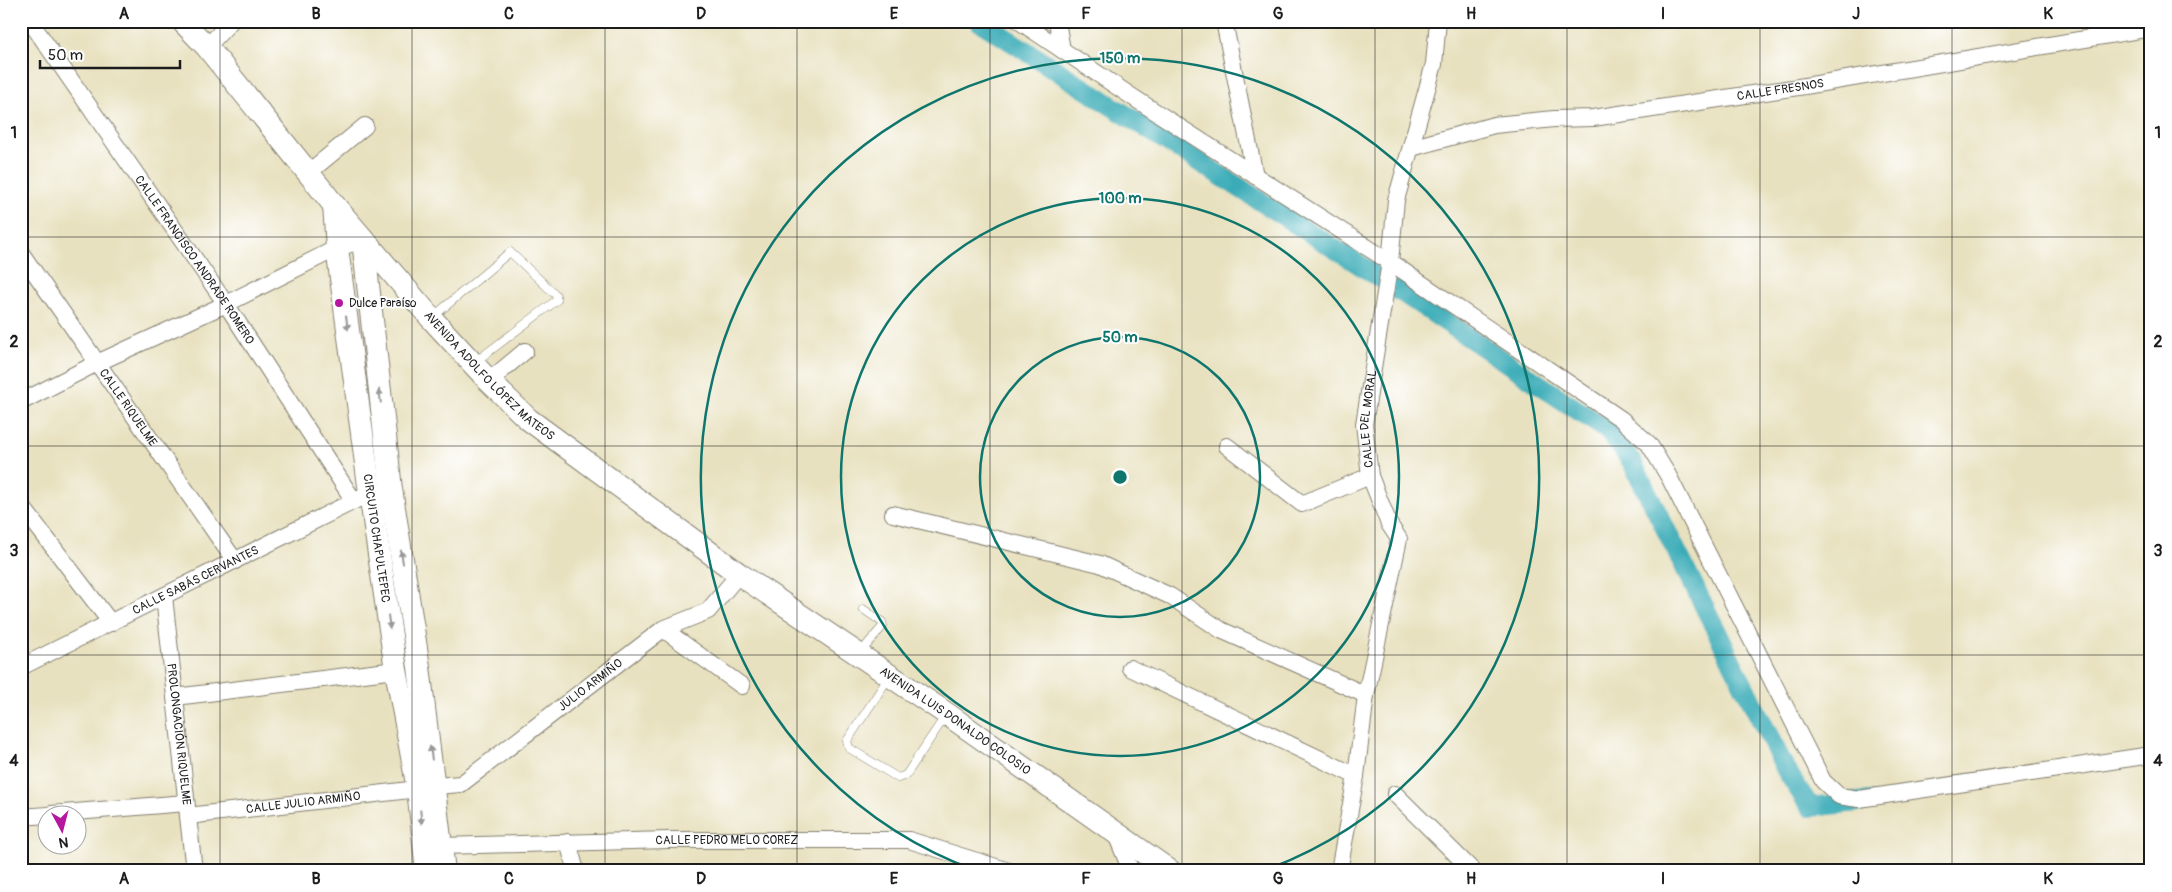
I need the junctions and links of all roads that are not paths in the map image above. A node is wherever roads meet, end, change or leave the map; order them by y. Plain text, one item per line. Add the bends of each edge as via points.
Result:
1 (30, 21) edge
2 (182, 21) edge
3 (232, 21) edge
4 (1019, 21) edge
5 (1057, 21) edge
6 (1224, 21) edge
7 (1438, 21) edge
8 (2151, 28) edge
9 (207, 47) junction
10 (1062, 50) junction
11 (364, 126) dead end
12 (1411, 148) junction
13 (308, 173) junction
14 (1255, 176) junction
15 (334, 205) junction
16 (363, 240) junction
17 (337, 248) junction
18 (21, 253) edge
19 (1389, 266) junction
20 (226, 304) junction
21 (431, 318) junction
22 (525, 351) dead end
23 (97, 363) junction
24 (473, 363) junction
25 (489, 381) junction
26 (21, 402) edge
27 (1227, 446) dead end
28 (1370, 476) junction
29 (362, 497) junction
30 (21, 505) edge
31 (893, 514) dead end
32 (235, 561) junction
33 (740, 574) junction
34 (164, 596) junction
35 (863, 609) dead end
36 (111, 623) junction
37 (663, 629) junction
38 (858, 655) junction
39 (21, 667) edge
40 (1130, 668) dead end
41 (396, 670) junction
42 (889, 677) junction
43 (742, 686) dead end
44 (175, 698) junction
45 (1366, 702) junction
46 (947, 714) junction
47 (2151, 755) edge
48 (1357, 769) junction
49 (427, 788) junction
50 (1395, 794) dead end
51 (187, 809) junction
52 (88, 813) edge
53 (38, 816) edge
54 (21, 817) edge
55 (1115, 832) junction
56 (568, 842) junction
57 (441, 846) junction
58 (1472, 870) edge
59 (194, 871) edge
60 (427, 871) edge
61 (444, 871) edge
62 (576, 871) edge
63 (1010, 871) edge
64 (1131, 871) edge
65 (1170, 871) edge
66 (1339, 871) edge

1 - 20 street, CALLE FRANCISCO ANDRADE ROMERO
2 - 9 main road, AVENIDA ADOLFO LÓPEZ MATEOS
3 - 9 street
4 - 10 street
5 - 10 street
6 - 14 street
7 - 12 street, CALLE DEL MORAL via 1434,64
8 - 12 street, CALLE FRESNOS via 1603,116 1494,125
9 - 13 main road, AVENIDA ADOLFO LÓPEZ MATEOS
10 - 14 street
11 - 13 street
12 - 19 street, CALLE DEL MORAL via 1396,200
13 - 15 main road, AVENIDA ADOLFO LÓPEZ MATEOS
14 - 19 street
15 - 16 main road, AVENIDA ADOLFO LÓPEZ MATEOS
15 - 17 main road, CIRCUITO CHAPULTEPEC
16 - 17 street
16 - 21 main road, AVENIDA ADOLFO LÓPEZ MATEOS
49 -> 16 main road, CIRCUITO CHAPULTEPEC via 420,668 391,489
17 - 20 street
17 -> 29 main road, CIRCUITO CHAPULTEPEC
18 - 23 street, CALLE RIQUELME
19 - 28 street, CALLE DEL MORAL via 1364,424
19 - 47 street via 1620,419 1649,444 1669,477 1823,781 1839,796 1859,799
20 - 23 street
20 - 29 street, CALLE FRANCISCO ANDRADE ROMERO
21 - 24 main road, AVENIDA ADOLFO LÓPEZ MATEOS
21 - 24 lane via 510,252 556,295 557,300
22 - 25 street
23 - 26 street
23 - 32 street, CALLE RIQUELME
24 - 25 main road, AVENIDA ADOLFO LÓPEZ MATEOS
25 - 33 main road, AVENIDA ADOLFO LÓPEZ MATEOS via 528,419
27 - 28 street via 1302,504
28 - 45 street, CALLE DEL MORAL via 1389,524 1399,539
29 - 32 street, CALLE SABÁS CERVANTES
29 -> 41 main road, CIRCUITO CHAPULTEPEC
30 - 36 street
31 - 45 street via 1100,564 1170,596 1221,630
32 - 34 street, CALLE SABÁS CERVANTES
33 - 37 street, JULIO ARMIÑO via 708,611
33 - 38 main road, AVENIDA LUIS DONALDO COLOSIO
34 - 36 street, CALLE SABÁS CERVANTES
34 - 44 street, PROLONGACIÓN RIQUELME
35 - 38 lane via 883,626
36 - 39 street, CALLE SABÁS CERVANTES
37 - 43 street
37 - 49 street, JULIO ARMIÑO via 461,784
38 - 42 main road, AVENIDA LUIS DONALDO COLOSIO
40 - 48 street
41 - 44 street
41 - 49 main road, CIRCUITO CHAPULTEPEC
42 - 46 main road, AVENIDA LUIS DONALDO COLOSIO
42 - 46 lane via 847,741 849,748 898,778 902,777
44 - 51 street, PROLONGACIÓN RIQUELME
45 - 48 street, CALLE DEL MORAL
46 - 55 main road, AVENIDA LUIS DONALDO COLOSIO
48 - 66 street, CALLE DEL MORAL
49 - 51 street, CALLE JULIO ARMIÑO
49 - 57 main road, CIRCUITO CHAPULTEPEC
49 -> 60 main road, CIRCUITO CHAPULTEPEC
50 - 58 street
51 - 52 street, CALLE JULIO ARMIÑO
51 - 59 street, PROLONGACIÓN RIQUELME
53 - 54 street, CALLE JULIO ARMIÑO
55 - 64 street
55 - 65 main road, AVENIDA LUIS DONALDO COLOSIO
56 - 57 street, CALLE PEDRO MELO COREZ
56 - 62 street
56 - 63 street, CALLE PEDRO MELO COREZ via 909,840
57 - 61 main road, CIRCUITO CHAPULTEPEC

